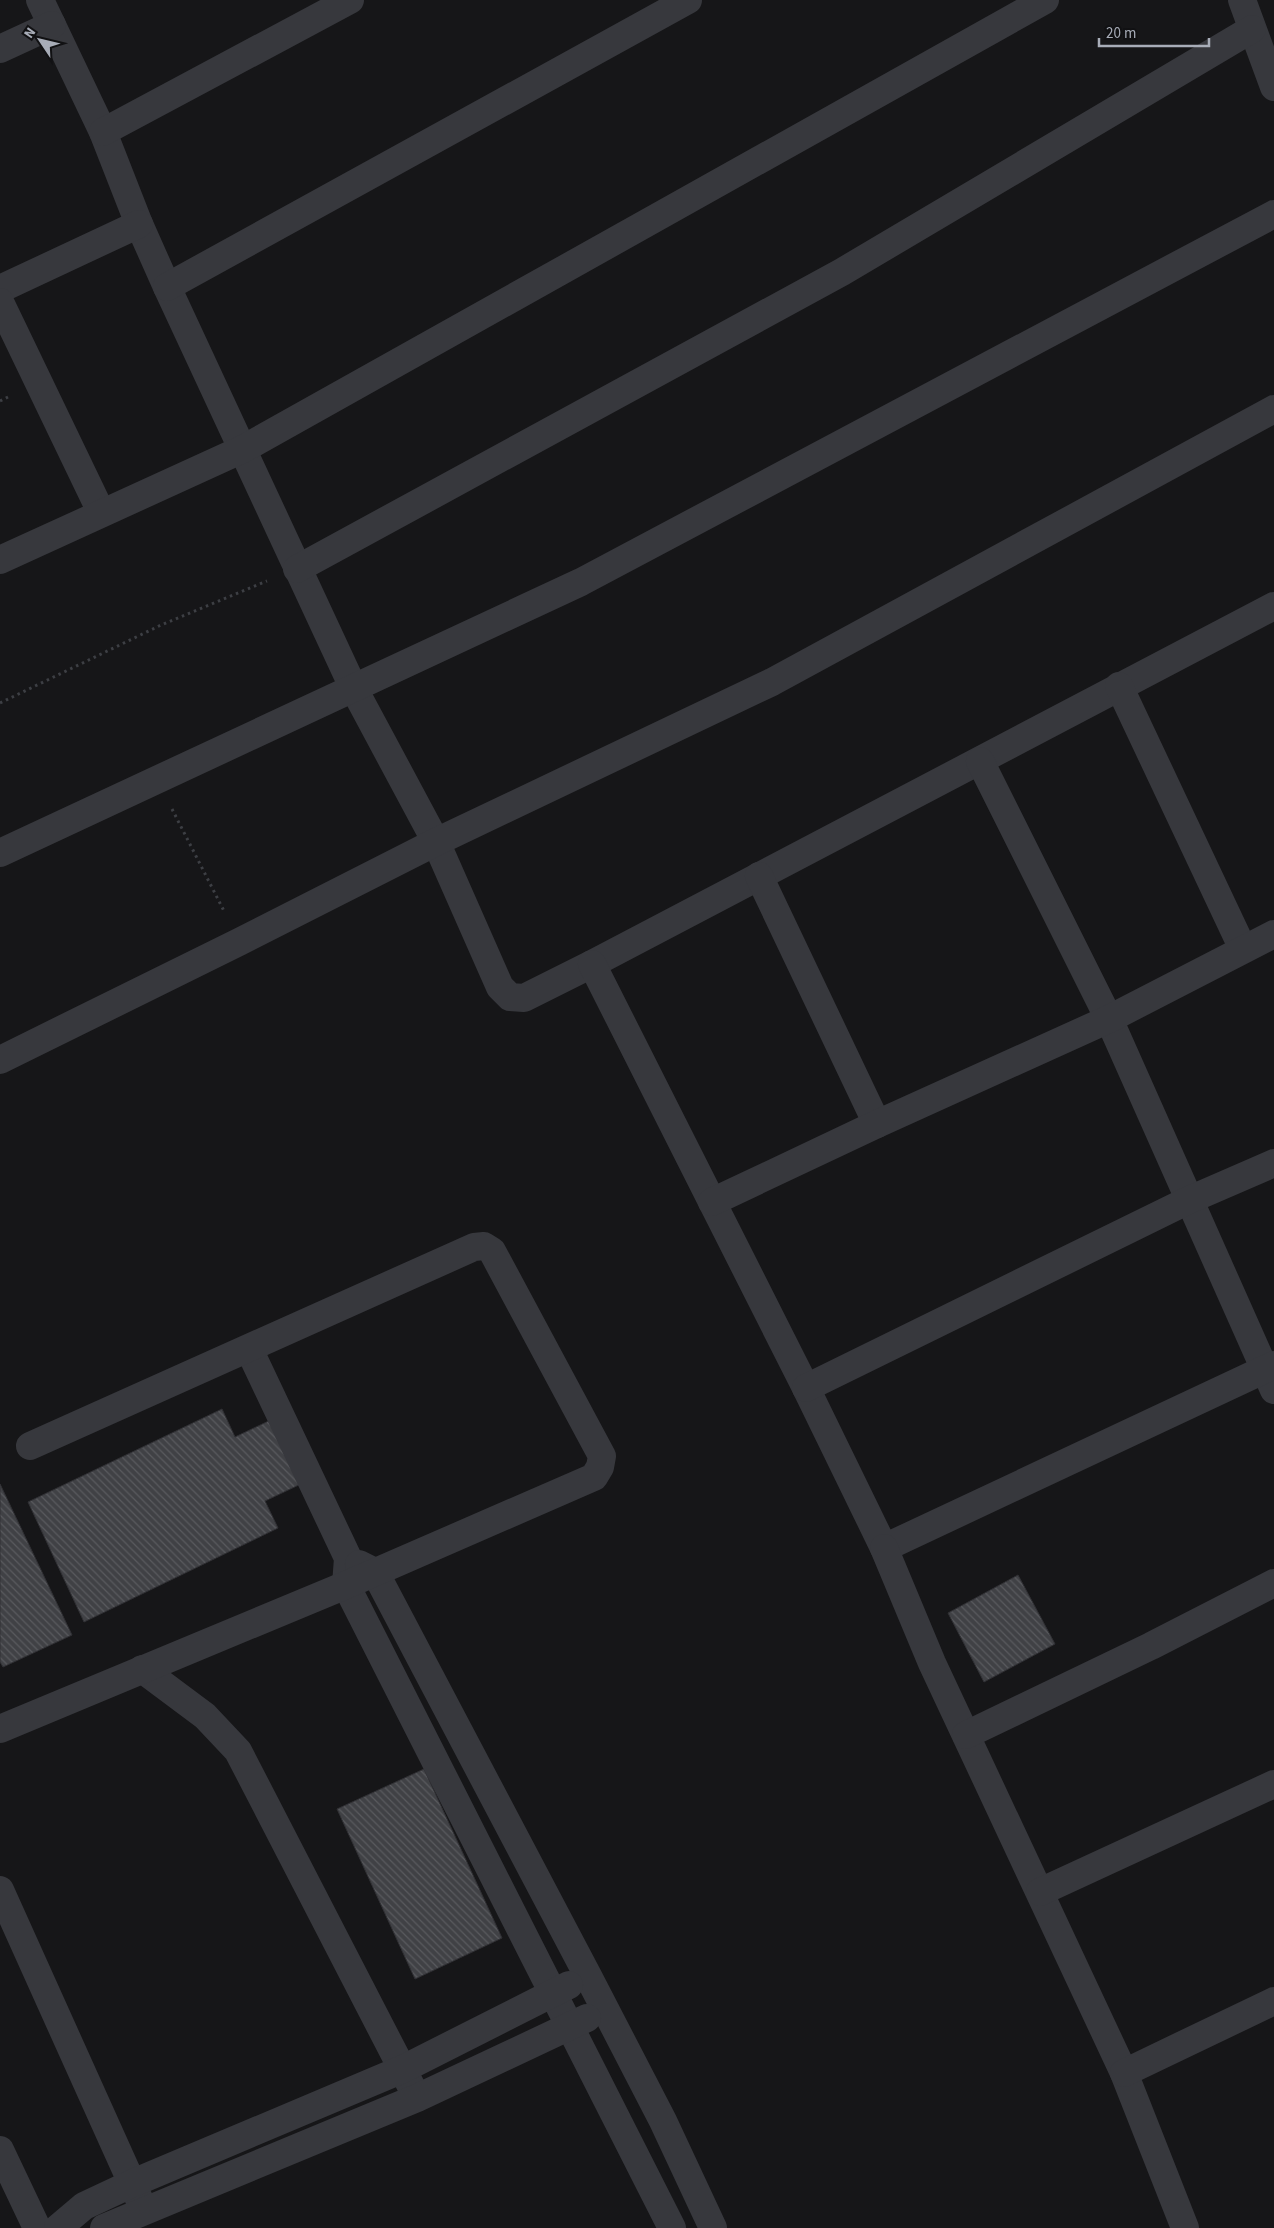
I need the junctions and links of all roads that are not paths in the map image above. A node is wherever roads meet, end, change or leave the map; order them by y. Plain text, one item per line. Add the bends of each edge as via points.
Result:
1 (40, 0) edge
2 (350, 0) edge
3 (688, 0) edge
4 (1045, 0) edge
5 (1242, 0) edge
6 (52, 25) junction
7 (1252, 29) junction
8 (0, 49) edge
9 (1274, 87) edge
10 (103, 132) junction
11 (1274, 214) edge
12 (139, 224) junction
13 (168, 287) junction
14 (0, 289) edge
15 (0, 302) edge
16 (1274, 409) edge
17 (244, 449) junction
18 (102, 512) junction
19 (0, 560) edge
20 (298, 569) junction
21 (1274, 606) edge
22 (1119, 686) junction
23 (353, 687) junction
24 (980, 761) junction
25 (436, 842) junction
26 (0, 853) edge
27 (759, 876) junction
28 (1274, 934) edge
29 (1243, 949) junction
30 (592, 964) junction
31 (1109, 1018) junction
32 (0, 1060) edge
33 (877, 1124) junction
34 (1274, 1163) edge
35 (1189, 1200) junction
36 (712, 1202) junction
37 (249, 1349) junction
38 (1271, 1375) edge
39 (806, 1388) junction
40 (30, 1446) dead end
41 (884, 1548) junction
42 (348, 1558) junction
43 (375, 1572) junction
44 (1274, 1583) edge
45 (346, 1585) junction
46 (142, 1669) junction
47 (0, 1729) edge
48 (966, 1735) junction
49 (1274, 1784) edge
50 (0, 1890) edge
51 (1040, 1892) junction
52 (588, 1976) junction
53 (554, 1992) junction
54 (1274, 2001) edge
55 (605, 2011) junction
56 (570, 2026) junction
57 (403, 2069) junction
58 (1124, 2073) junction
59 (417, 2098) junction
60 (0, 2150) edge
61 (133, 2183) junction
62 (145, 2212) junction
63 (37, 2228) edge
64 (58, 2228) edge
65 (104, 2228) edge
66 (672, 2228) edge
67 (713, 2228) edge
68 (1185, 2228) edge

1 - 6 street
2 - 10 street
3 - 13 street
4 - 17 street
5 - 7 street
6 - 8 street
6 - 10 street
7 - 9 street
7 - 20 street via 842,272
10 - 12 street
11 - 23 street via 581,582
12 - 13 street
12 - 14 street
13 - 17 street
15 - 18 street
16 - 25 street via 772,682
17 - 18 street
17 - 20 street
18 - 19 street
20 - 23 street
21 - 22 street
22 - 24 street
22 - 29 street
23 - 25 street
23 - 26 street
24 - 27 street
24 - 31 street
25 - 30 street via 500,987 510,997 524,998
25 - 32 street
27 - 30 street
27 - 33 street
28 - 29 street
29 - 31 street
30 - 36 street
31 - 33 street
31 - 35 street
33 - 36 street
34 - 35 street
35 - 38 street
35 - 39 street
36 - 39 street
37 - 40 street
37 - 42 street
37 - 43 street via 474,1247 484,1246 492,1251 602,1456 600,1467 594,1478
38 - 41 street
39 - 41 street
41 - 48 street
42 - 43 street
42 - 45 street
43 - 45 street
43 - 52 street
44 - 48 street
45 - 46 street
45 - 53 street
46 - 47 street
46 - 57 street via 205,1716 238,1752
48 - 51 street
49 - 51 street
50 - 61 street
51 - 58 street
52 - 53 street
52 - 55 street
53 - 56 street
53 - 57 street
54 - 58 street
55 - 56 street
55 - 67 street
56 - 59 street
56 - 66 street
57 - 59 street
57 - 61 street
58 - 68 street
59 - 62 street
60 - 63 street
61 - 62 street
61 - 64 street via 84,2206
62 - 65 street

